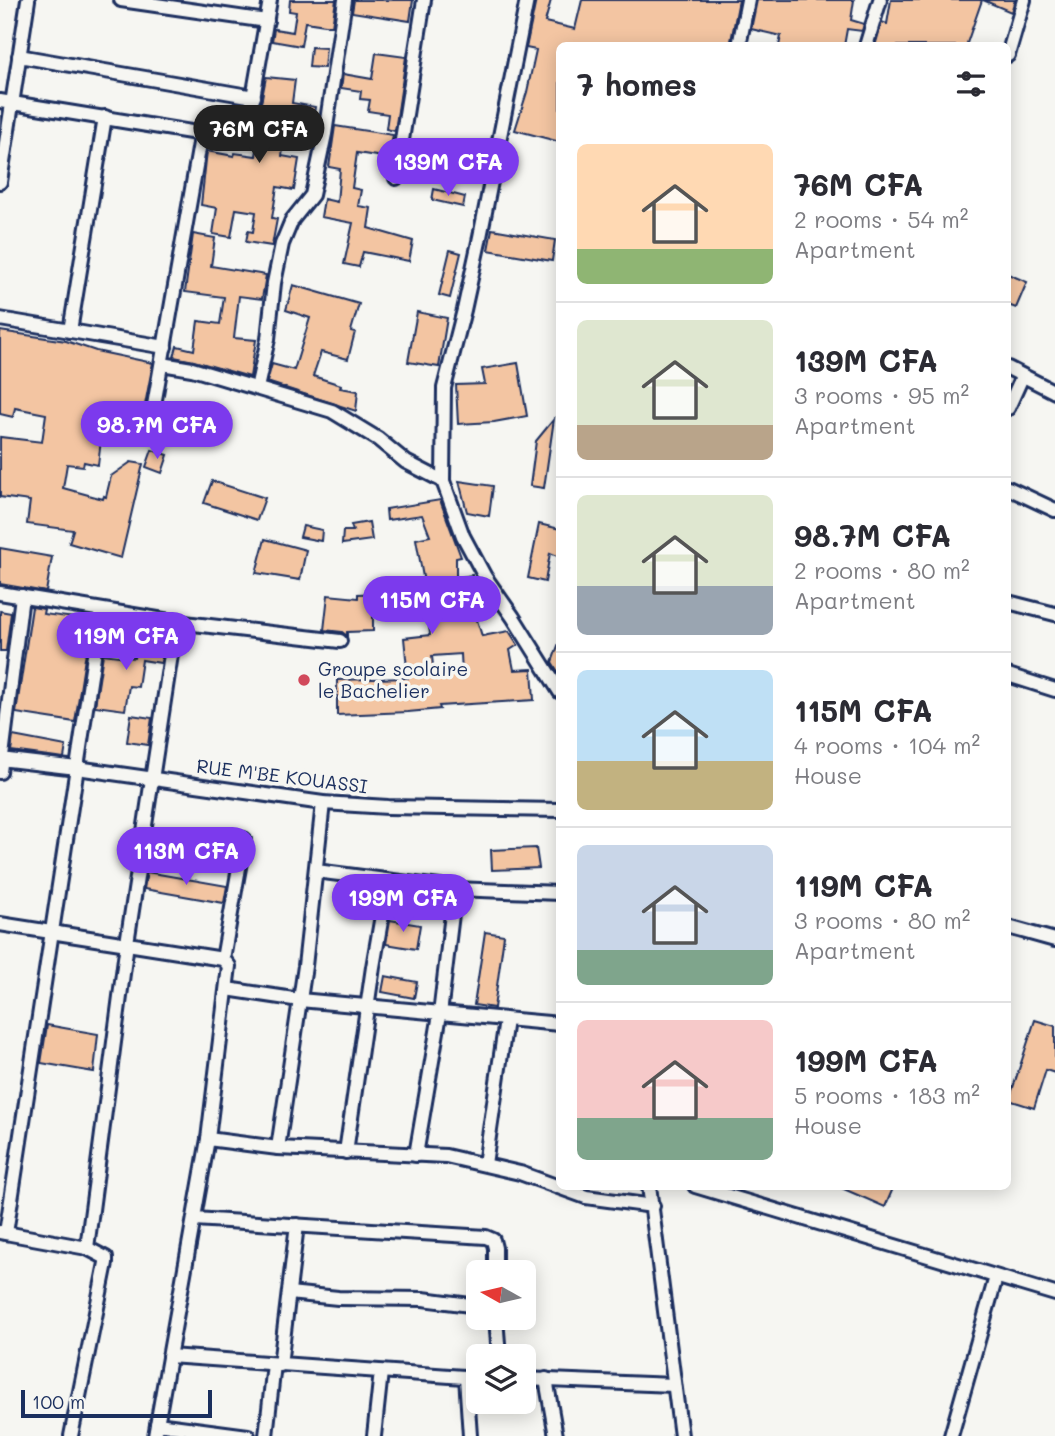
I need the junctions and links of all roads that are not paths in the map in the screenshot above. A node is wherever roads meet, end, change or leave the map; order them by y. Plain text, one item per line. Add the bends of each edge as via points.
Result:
1 (28, 0) edge
2 (121, 0) edge
3 (270, 0) edge
4 (345, 0) edge
5 (424, 0) edge
6 (527, 0) edge
7 (748, 0) edge
8 (880, 0) edge
9 (1024, 0) edge
10 (267, 21) junction
11 (740, 42) edge
12 (867, 42) edge
13 (1011, 45) edge
14 (19, 56) junction
15 (254, 97) junction
16 (6, 102) edge
17 (105, 117) junction
18 (202, 132) junction
19 (396, 178) dead end
20 (0, 182) edge
21 (0, 319) edge
22 (70, 331) junction
23 (165, 347) junction
24 (162, 363) junction
25 (1011, 370) edge
26 (1022, 377) junction
27 (257, 388) junction
28 (1055, 393) edge
29 (1011, 401) edge
30 (150, 428) dead end
31 (443, 481) junction
32 (1011, 489) edge
33 (1055, 510) edge
34 (0, 593) edge
35 (22, 596) junction
36 (1011, 603) edge
37 (101, 610) junction
38 (1055, 614) edge
39 (176, 622) junction
40 (340, 641) dead end
41 (1011, 675) edge
42 (556, 686) edge
43 (1055, 690) edge
44 (1, 763) edge
45 (77, 768) junction
46 (153, 779) junction
47 (323, 803) junction
48 (556, 810) edge
49 (244, 839) dead end
50 (316, 870) junction
51 (388, 881) junction
52 (455, 889) junction
53 (556, 893) edge
54 (0, 924) edge
55 (1011, 928) edge
56 (52, 932) junction
57 (1055, 940) edge
58 (127, 943) junction
59 (223, 959) junction
60 (227, 989) junction
61 (300, 1000) junction
62 (367, 1007) junction
63 (440, 1014) junction
64 (506, 1020) junction
65 (556, 1024) edge
66 (208, 1139) junction
67 (278, 1148) junction
68 (346, 1152) junction
69 (416, 1155) junction
70 (485, 1164) junction
71 (556, 1186) edge
72 (567, 1190) edge
73 (650, 1190) edge
74 (708, 1190) edge
75 (653, 1206) junction
76 (194, 1219) junction
77 (297, 1225) junction
78 (3, 1233) edge
79 (86, 1248) junction
80 (495, 1260) edge
81 (996, 1277) junction
82 (289, 1293) junction
83 (1055, 1294) edge
84 (466, 1304) edge
85 (169, 1356) junction
86 (277, 1364) junction
87 (381, 1372) junction
88 (466, 1377) edge
89 (536, 1379) edge
90 (546, 1379) junction
91 (674, 1385) junction
92 (471, 1414) edge
93 (156, 1430) edge
94 (71, 1436) edge
95 (248, 1436) edge
96 (266, 1436) edge
97 (374, 1436) edge
98 (470, 1436) edge
99 (556, 1436) edge
100 (681, 1436) edge
101 (951, 1436) edge

1 - 14 street
2 - 10 street
3 - 10 street
4 - 27 street via 312,195 292,220 282,244
5 - 19 street
6 - 31 street via 480,237 444,388
7 - 11 street
8 - 12 street
9 - 13 street
10 - 15 street
14 - 15 street
14 - 16 street
15 - 18 street via 246,138
16 - 17 street
16 - 20 street
17 - 18 street
17 - 22 street
18 - 23 street
21 - 22 street
22 - 23 street
23 - 24 street
24 - 27 street
24 - 30 street
25 - 26 street
26 - 28 street
26 - 29 street
27 - 31 street via 332,411
31 - 42 street via 463,536 485,577
32 - 33 street
34 - 35 street
35 - 37 street
35 - 44 street
36 - 38 street
37 - 39 street
37 - 45 street
39 - 40 street
39 - 46 street
41 - 43 street
44 - 45 street, RUE M'BE KOUASSI
45 - 46 street, RUE M'BE KOUASSI
45 - 56 street
46 - 47 street, RUE M'BE KOUASSI
46 - 58 street
47 - 48 street, RUE M'BE KOUASSI
47 - 50 street
49 - 59 street
50 - 51 street
50 - 61 street
51 - 52 street
51 - 62 street
52 - 53 street
52 - 63 street
54 - 56 street
55 - 57 street
56 - 58 street
56 - 78 street
58 - 59 street
58 - 79 street
59 - 60 street via 229,966
60 - 61 street
60 - 66 street
61 - 62 street
61 - 67 street
62 - 63 street
62 - 68 street
63 - 64 street
63 - 69 street
64 - 65 street
64 - 70 street
66 - 67 street
66 - 76 street
67 - 68 street
68 - 69 street
69 - 70 street
70 - 71 street
72 - 75 street
73 - 75 street
74 - 81 street
75 - 91 street
76 - 77 street
76 - 85 street
77 - 80 street via 486,1237 493,1240
77 - 82 street
78 - 79 street
79 - 94 street via 101,1254 106,1263
81 - 83 street
81 - 101 street
82 - 84 street
82 - 86 street
85 - 86 street
85 - 93 street
86 - 87 street
86 - 96 street
87 - 88 street
87 - 97 street
89 - 90 street
90 - 91 street
90 - 99 street
91 - 100 street
92 - 98 street
93 - 95 street

